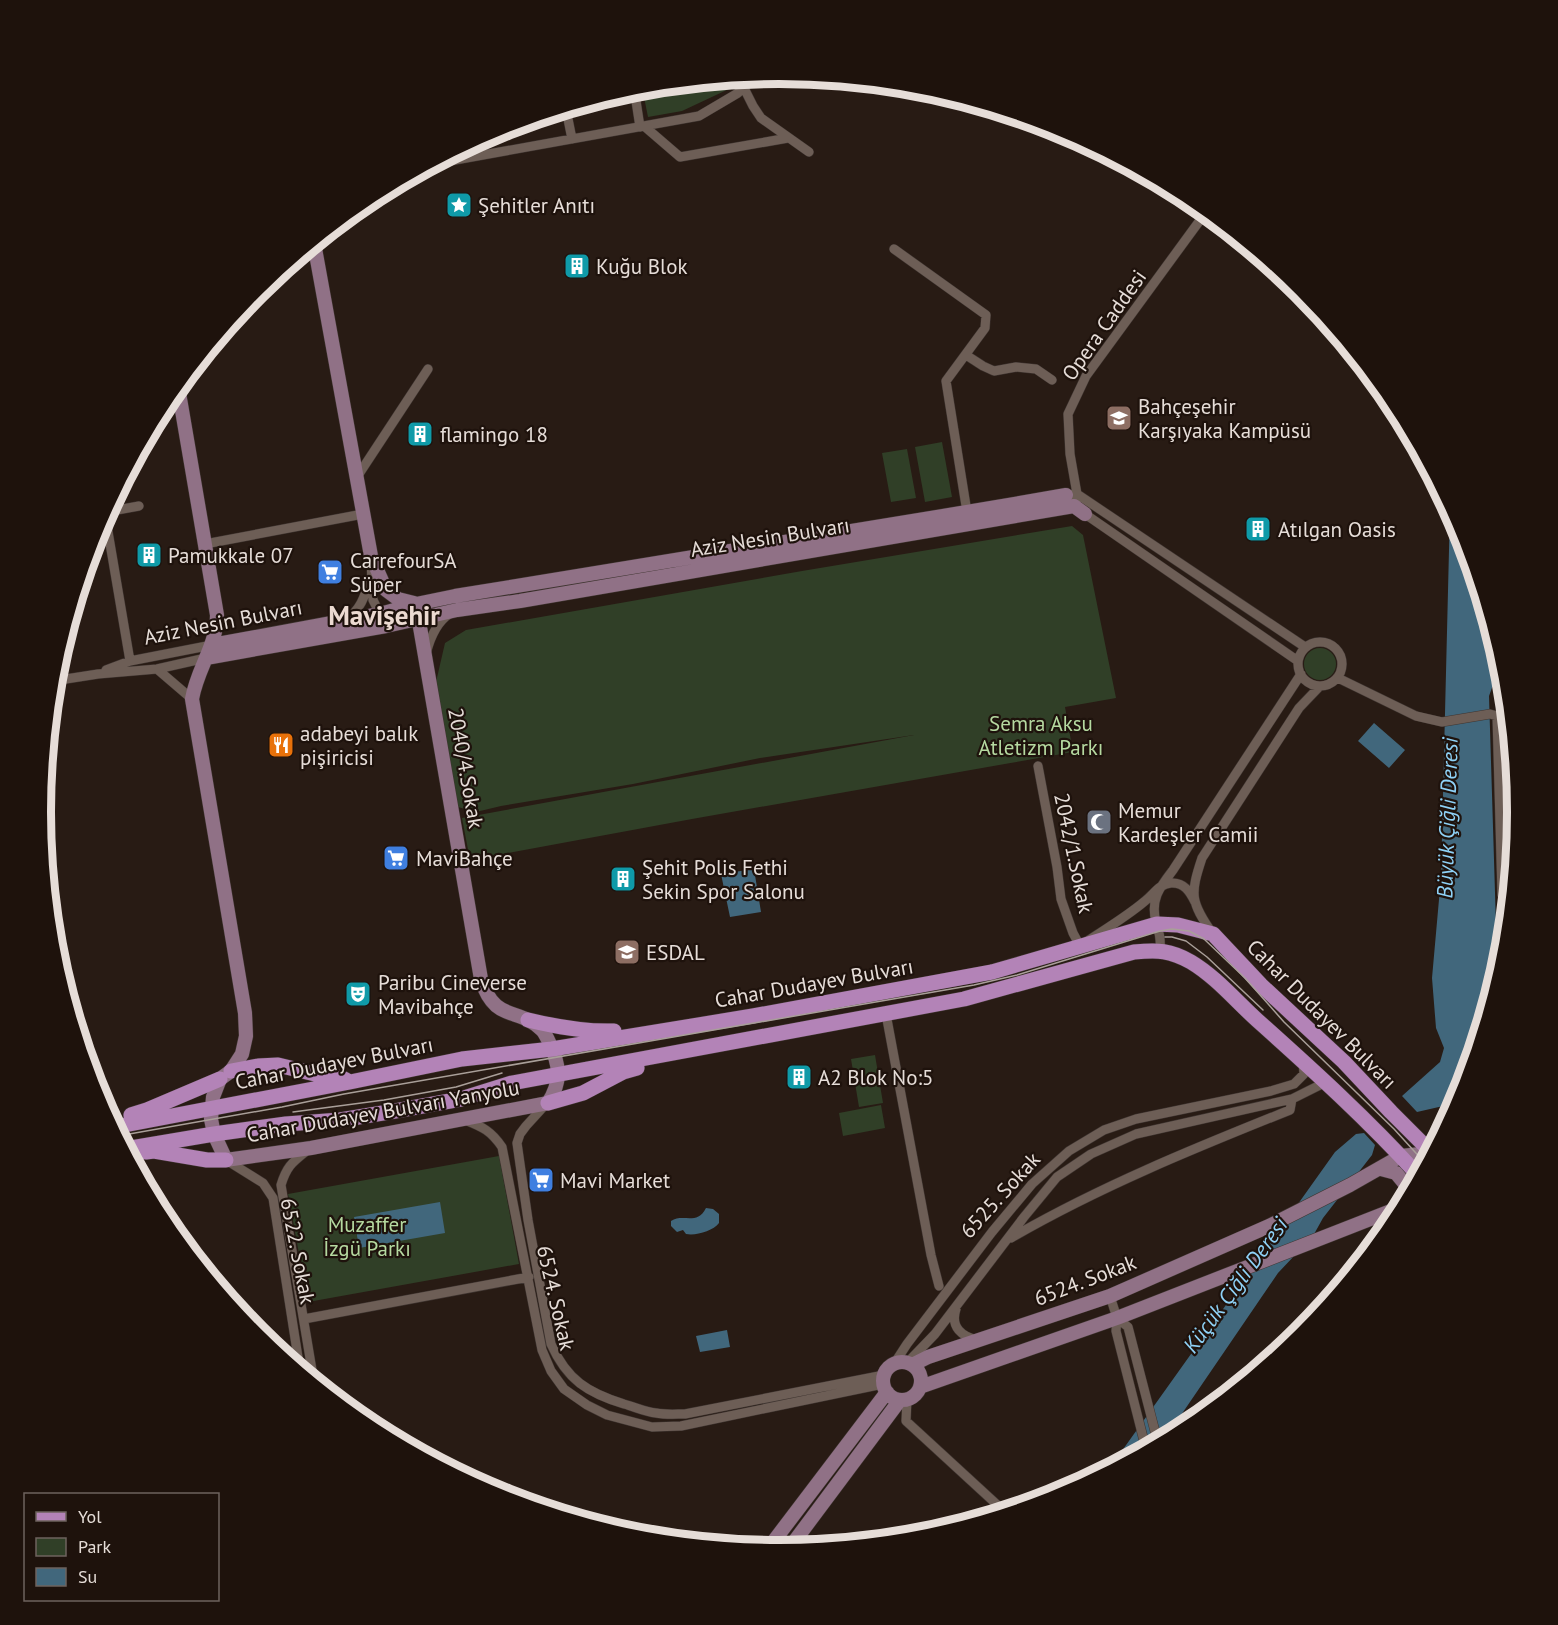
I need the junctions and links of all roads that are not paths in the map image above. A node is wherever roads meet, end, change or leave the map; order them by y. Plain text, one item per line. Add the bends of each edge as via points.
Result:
1 (747, 85) edge
2 (744, 88) junction
3 (636, 98) edge
4 (567, 116) edge
5 (642, 126) junction
6 (788, 138) junction
7 (572, 139) junction
8 (809, 152) dead end
9 (458, 159) edge
10 (1200, 220) edge
11 (894, 249) dead end
12 (316, 252) edge
13 (966, 354) junction
14 (428, 369) dead end
15 (1052, 380) dead end
16 (180, 399) edge
17 (357, 477) junction
18 (1076, 502) junction
19 (140, 507) dead end
20 (117, 511) edge
21 (968, 512) junction
22 (363, 514) junction
23 (109, 529) edge
24 (205, 544) junction
25 (371, 556) junction
26 (371, 576) junction
27 (416, 603) junction
28 (457, 610) junction
29 (419, 618) junction
30 (383, 620) junction
31 (343, 621) junction
32 (212, 645) junction
33 (1305, 647) junction
34 (426, 656) junction
35 (206, 658) junction
36 (130, 661) junction
37 (1298, 661) junction
38 (157, 669) junction
39 (98, 674) junction
40 (1300, 674) junction
41 (1338, 678) junction
42 (63, 679) edge
43 (1320, 686) junction
44 (192, 699) junction
45 (1494, 715) junction
46 (1501, 715) edge
47 (1038, 766) dead end
48 (1160, 886) junction
49 (1502, 895) edge
50 (1195, 902) junction
51 (1156, 924) junction
52 (1213, 934) junction
53 (1080, 946) junction
54 (1160, 950) junction
55 (886, 1014) junction
56 (528, 1020) junction
57 (665, 1030) junction
58 (552, 1049) junction
59 (700, 1049) junction
60 (1303, 1062) junction
61 (559, 1074) junction
62 (226, 1075) junction
63 (350, 1082) junction
64 (1326, 1082) junction
65 (1292, 1099) junction
66 (548, 1103) junction
67 (212, 1108) junction
68 (119, 1119) edge
69 (463, 1119) junction
70 (122, 1125) edge
71 (214, 1134) junction
72 (1425, 1147) edge
73 (133, 1148) edge
74 (311, 1148) junction
75 (136, 1152) edge
76 (1421, 1154) edge
77 (1401, 1156) junction
78 (226, 1160) junction
79 (1381, 1169) junction
80 (1413, 1169) edge
81 (1405, 1184) edge
82 (1386, 1214) edge
83 (1006, 1240) junction
84 (529, 1277) junction
85 (939, 1287) dead end
86 (1110, 1296) junction
87 (962, 1298) junction
88 (304, 1318) junction
89 (1117, 1318) junction
90 (978, 1340) junction
91 (298, 1359) edge
92 (905, 1364) junction
93 (312, 1371) edge
94 (885, 1384) junction
95 (920, 1387) junction
96 (903, 1400) junction
97 (1156, 1435) edge
98 (1144, 1442) edge
99 (999, 1506) edge
100 (774, 1540) edge
101 (796, 1540) edge

1 - 2 street
2 - 5 street via 699,116
2 - 6 street via 761,118
3 - 5 street
4 - 7 street
5 - 6 street via 680,157
5 - 7 street
6 - 8 street
7 - 9 street
10 - 18 street, Opera Caddesi via 1086,376 1068,414
11 - 13 street via 986,315 985,328
12 - 17 street
13 - 15 street via 994,371 1036,369
13 - 21 street via 946,381
14 - 17 street
16 - 24 street
17 - 22 street
18 - 21 street, Aziz Nesin Bulvarı
18 - 28 street, Aziz Nesin Bulvarı via 860,543
18 - 33 street
18 - 37 street
19 - 20 street
21 - 27 street, Aziz Nesin Bulvarı
22 - 24 street
22 - 25 street
23 - 36 street
24 - 32 street via 217,615
25 - 26 street
25 - 27 street via 386,590 398,599
26 - 30 street via 373,600
26 - 31 street via 360,606
27 - 29 street, 2040/4.Sokak
27 - 30 street, Aziz Nesin Bulvarı
28 - 29 street, Aziz Nesin Bulvarı
28 - 34 street via 437,626
29 - 30 street, Aziz Nesin Bulvarı
29 - 34 street, 2040/4.Sokak
30 - 31 street, Aziz Nesin Bulvarı
30 - 35 street, Aziz Nesin Bulvarı
31 - 32 street, Aziz Nesin Bulvarı
32 - 35 street
32 - 36 street, Aziz Nesin Bulvarı
33 - 37 street
33 - 41 street via 1319,641 1333,645 1342,657
34 - 56 street, 2040/4.Sokak via 484,992 498,1008
35 - 38 street, Aziz Nesin Bulvarı
35 - 44 street
36 - 39 street, Aziz Nesin Bulvarı
37 - 40 street
38 - 39 street, Aziz Nesin Bulvarı
38 - 44 street
39 - 42 street, Aziz Nesin Bulvarı
40 - 43 street via 1309,683
40 - 48 street
41 - 43 street
41 - 45 street via 1416,716 1442,722
43 - 50 street via 1299,708 1202,858 1194,883
44 - 62 street via 245,1013 242,1054
45 - 46 street
45 - 49 street
47 - 53 street, 2042/1.Sokak via 1061,899
48 - 50 street via 1178,884 1189,890
48 - 51 street via 1154,902
48 - 53 street via 1137,908
50 - 52 street
51 - 52 main road, Cahar Dudayev Bulvarı via 1178,924
51 - 53 main road, Cahar Dudayev Bulvarı
51 - 54 street
52 - 72 main road, Cahar Dudayev Bulvarı
53 - 57 main road, Cahar Dudayev Bulvarı via 992,972
54 - 55 main road, Cahar Dudayev Bulvarı via 1134,952 964,999
54 - 60 main road, Cahar Dudayev Bulvarı via 1192,963 1214,980
55 - 59 main road, Cahar Dudayev Bulvarı
55 - 85 street
56 - 57 main road via 599,1032
56 - 58 street via 543,1031
57 - 58 main road, Cahar Dudayev Bulvarı
58 - 61 street
58 - 63 main road, Cahar Dudayev Bulvarı via 462,1059
59 - 61 main road, Cahar Dudayev Bulvarı
59 - 66 main road via 623,1072 583,1093
60 - 64 main road, Cahar Dudayev Bulvarı
60 - 92 street, 6525. Sokak via 1304,1074 1294,1084 1136,1119 1104,1130 1069,1151 1032,1184 992,1232 907,1344
61 - 66 street
61 - 71 main road, Cahar Dudayev Bulvarı via 395,1111
62 - 63 main road via 278,1065
62 - 67 street via 213,1097
62 - 68 main road
63 - 67 main road, Cahar Dudayev Bulvarı
64 - 65 street, 6525. Sokak
64 - 77 main road, Cahar Dudayev Bulvarı
65 - 83 street via 1290,1110 1118,1183
65 - 83 street, 6525. Sokak via 1136,1134 1091,1154 1057,1178
66 - 69 street, Cahar Dudayev Bulvarı Yanyolu
66 - 94 street, 6524. Sokak via 520,1134 518,1154 551,1344 575,1381 613,1401 656,1413 685,1414
67 - 70 main road, Cahar Dudayev Bulvarı
67 - 71 street
69 - 74 street, Cahar Dudayev Bulvarı Yanyolu
69 - 84 street, 6524. Sokak via 485,1128 502,1147
71 - 73 main road, Cahar Dudayev Bulvarı
71 - 78 street
74 - 78 street, Cahar Dudayev Bulvarı Yanyolu
74 - 88 street, 6522. Sokak via 285,1171 281,1185
75 - 78 main road
76 - 77 street
77 - 79 street, 6524. Sokak
77 - 80 main road, Cahar Dudayev Bulvarı
78 - 91 street, 6522. Sokak via 263,1183 273,1198
79 - 81 street via 1396,1173
79 - 86 street, 6524. Sokak via 1269,1226
82 - 89 street
83 - 87 street, 6525. Sokak
84 - 88 street
84 - 94 street, 6524. Sokak via 542,1350 551,1371 564,1389 607,1415 652,1427 681,1426
86 - 89 street
86 - 90 street, 6524. Sokak
87 - 90 street via 953,1318 955,1325 970,1339
87 - 92 street, 6525. Sokak via 935,1334
88 - 93 street, 6522. Sokak
89 - 95 street
89 - 97 street via 1128,1327
89 - 98 street via 1116,1331
90 - 92 street, 6524. Sokak
92 - 94 street via 887,1370
92 - 95 street via 920,1375
94 - 96 street via 890,1396
94 - 100 street
95 - 96 street via 915,1395
96 - 99 street via 906,1421
96 - 101 street

